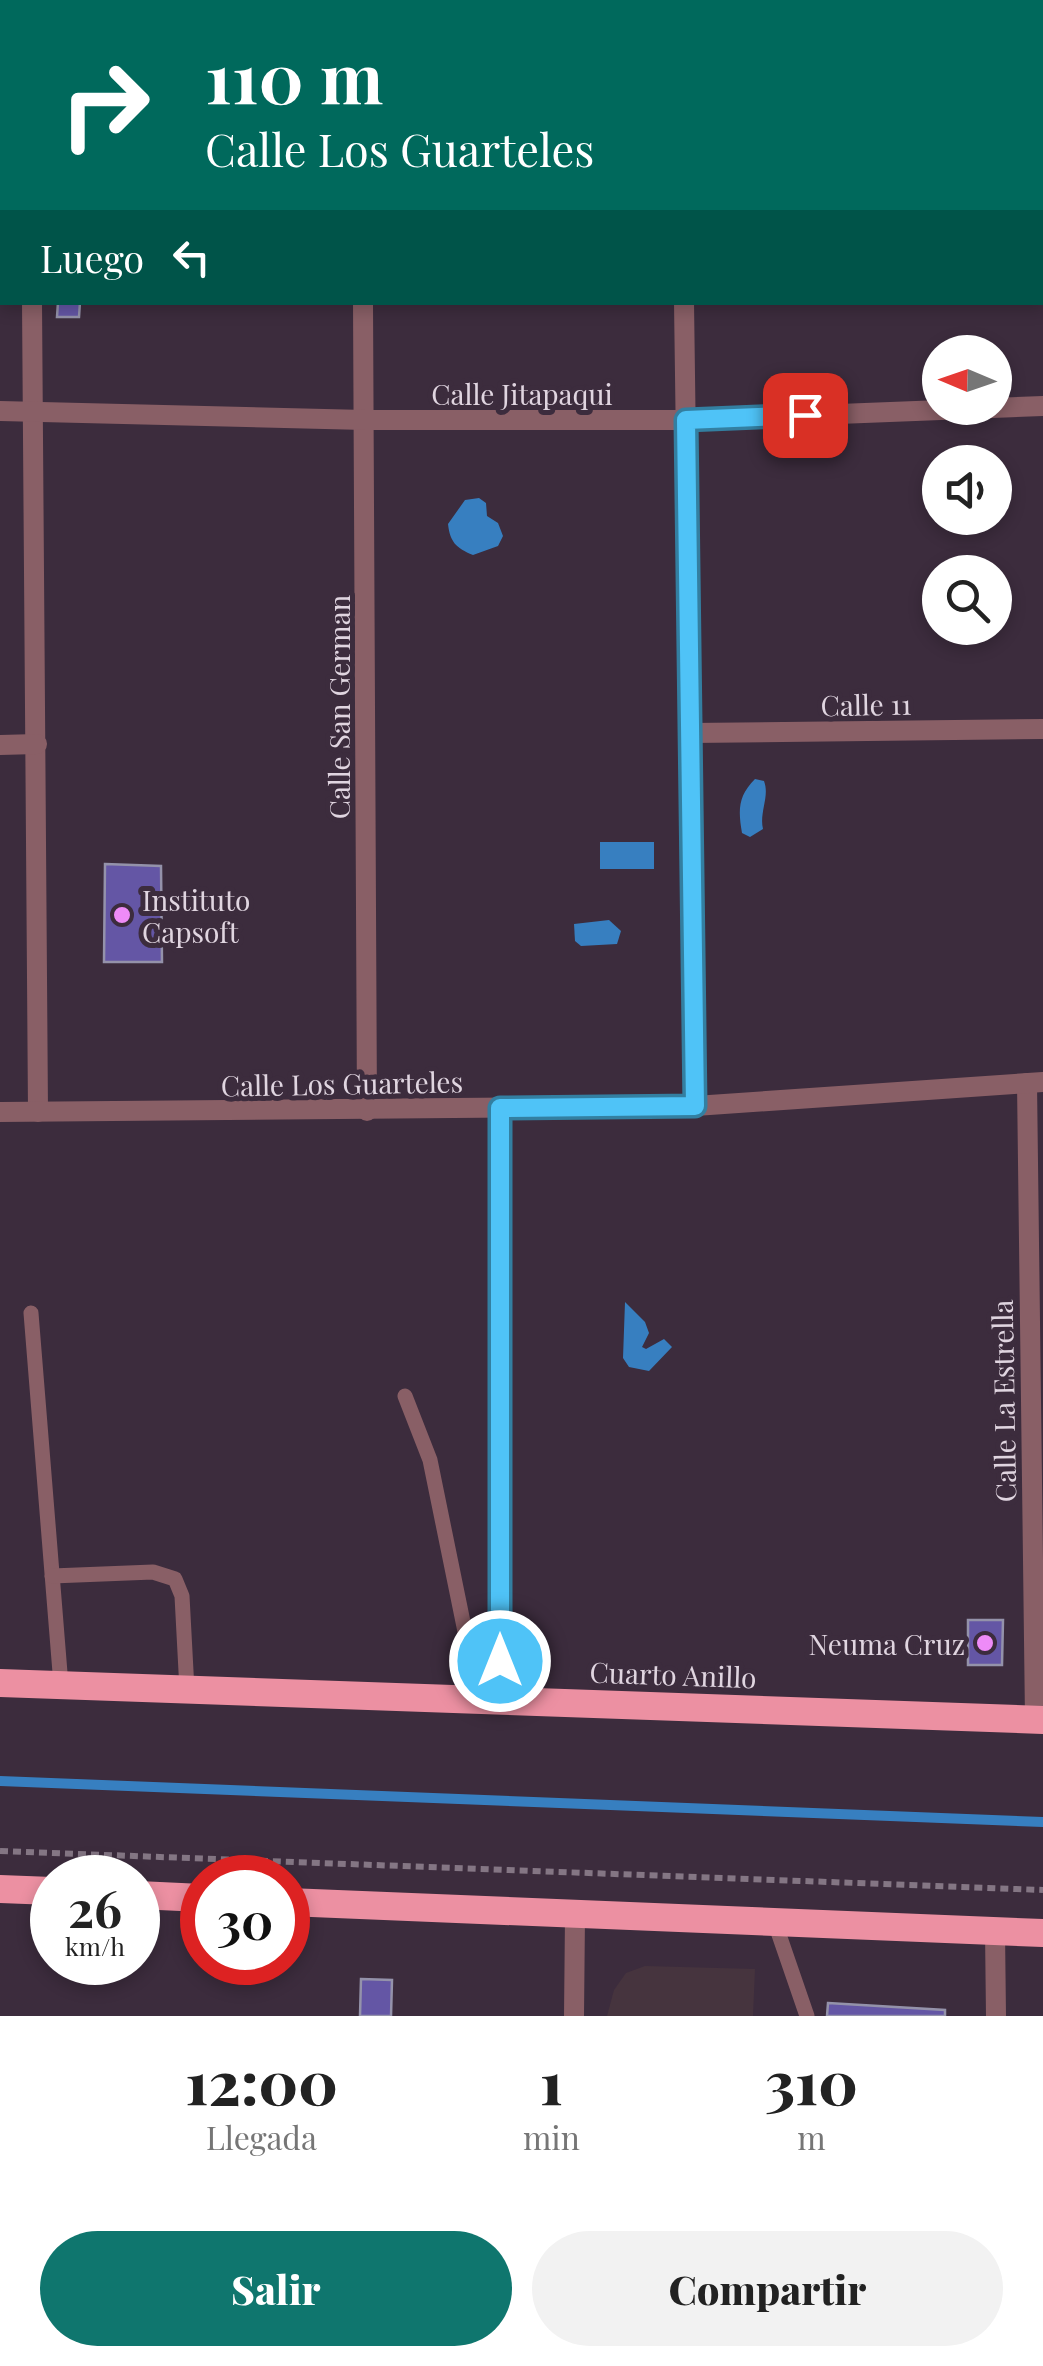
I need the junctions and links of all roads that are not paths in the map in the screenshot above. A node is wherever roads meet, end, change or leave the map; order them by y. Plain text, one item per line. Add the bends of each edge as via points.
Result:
1 (32, 305) edge
2 (364, 305) edge
3 (684, 305) edge
4 (1043, 406) edge
5 (34, 411) junction
6 (0, 412) edge
7 (365, 420) junction
8 (686, 420) junction
9 (1043, 730) edge
10 (690, 732) junction
11 (38, 744) junction
12 (0, 745) edge
13 (1035, 1082) edge
14 (695, 1106) junction
15 (500, 1108) junction
16 (367, 1111) junction
17 (0, 1112) edge
18 (38, 1112) junction
19 (31, 1313) dead end
20 (406, 1396) dead end
21 (52, 1576) junction
22 (0, 1683) edge
23 (61, 1686) junction
24 (187, 1690) junction
25 (487, 1701) junction
26 (1039, 1720) edge
27 (0, 1889) edge
28 (30, 1890) edge
29 (310, 1903) edge
30 (575, 1916) junction
31 (775, 1923) junction
32 (995, 1931) junction
33 (1043, 1933) edge
34 (574, 2016) edge
35 (807, 2016) edge
36 (996, 2016) edge

1 - 5 street
2 - 7 street, Calle San German
3 - 8 street
4 - 8 street, Calle Jitapaqui
5 - 6 street, Calle Jitapaqui
5 - 7 street, Calle Jitapaqui
5 - 11 street
7 - 8 street, Calle Jitapaqui
7 - 16 street, Calle San German
8 - 10 street
9 - 10 street, Calle 11
10 - 14 street
11 - 12 street
11 - 18 street
13 - 14 street, Calle Los Guarteles
13 - 26 street, Calle La Estrella
14 - 15 street, Calle Los Guarteles
15 - 16 street, Calle Los Guarteles
15 - 25 street
16 - 18 street, Calle Los Guarteles
17 - 18 street, Calle Los Guarteles
19 - 21 lane
20 - 25 lane via 430,1460 472,1666
21 - 23 lane
21 - 24 lane via 153,1572 175,1579 182,1596
22 - 23 highway, Cuarto Anillo
23 - 24 highway, Cuarto Anillo
24 - 25 highway, Cuarto Anillo
25 - 26 highway, Cuarto Anillo
27 - 28 highway
29 - 30 highway
30 - 31 highway
30 - 34 street
31 - 32 highway
31 - 35 lane
32 - 33 highway
32 - 36 street

